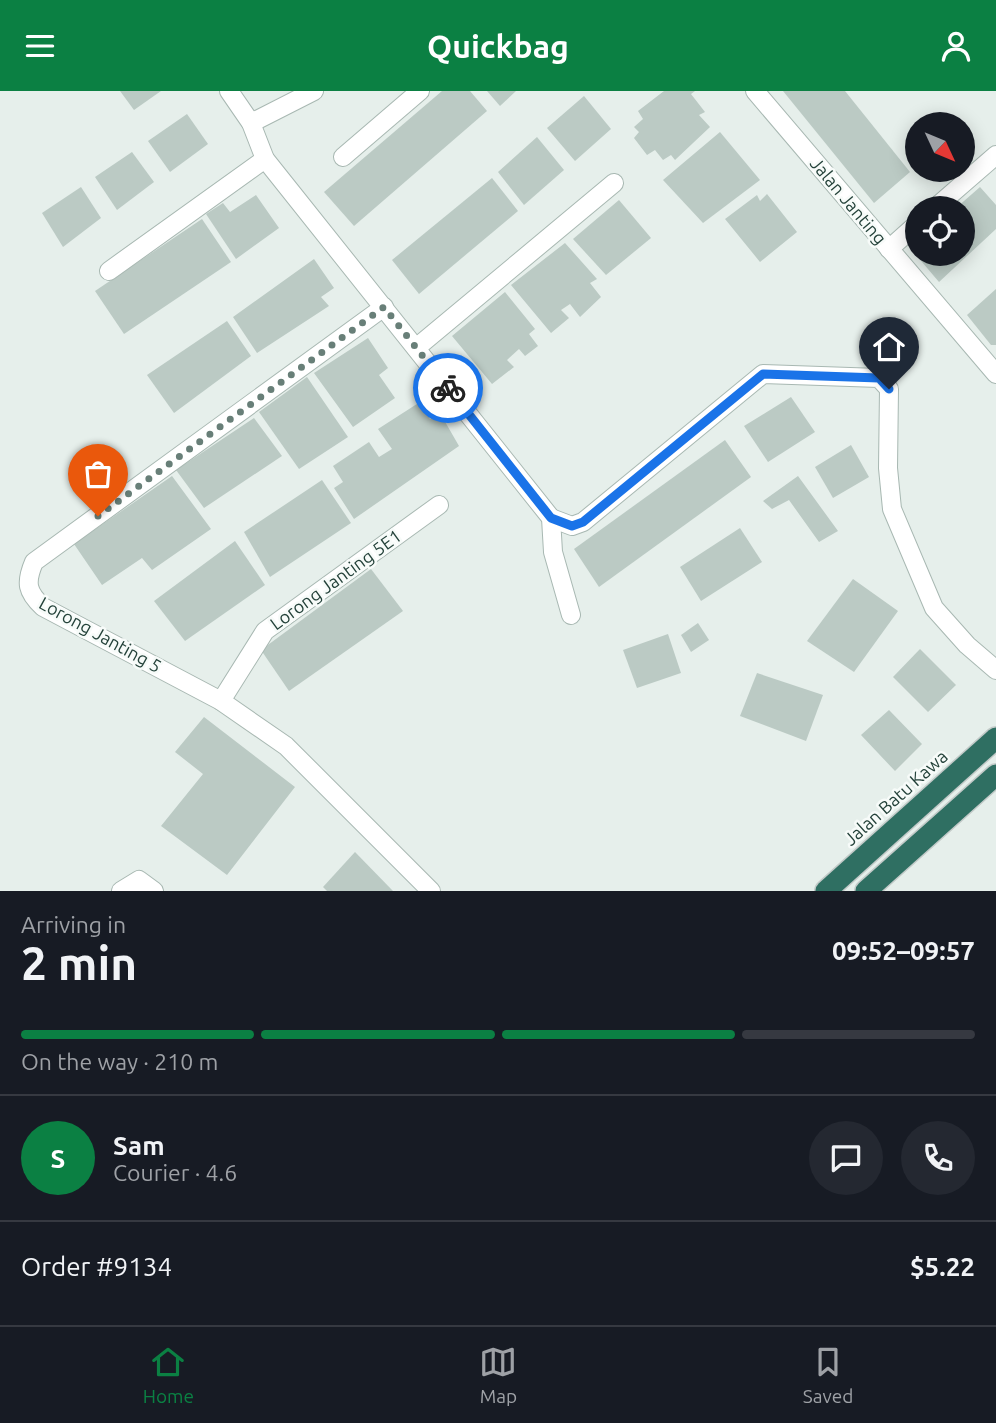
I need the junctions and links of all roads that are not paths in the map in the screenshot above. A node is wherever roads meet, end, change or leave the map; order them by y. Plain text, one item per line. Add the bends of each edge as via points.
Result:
1 (229, 91) edge
2 (314, 91) edge
3 (420, 91) edge
4 (755, 91) edge
5 (251, 123) junction
6 (996, 155) edge
7 (343, 157) dead end
8 (265, 159) junction
9 (614, 183) dead end
10 (949, 196) edge
11 (905, 234) edge
12 (888, 249) junction
13 (109, 271) dead end
14 (384, 307) junction
15 (416, 348) junction
16 (996, 374) edge
17 (439, 505) dead end
18 (551, 518) junction
19 (571, 615) dead end
20 (996, 670) edge
21 (221, 701) junction
22 (996, 738) edge
23 (996, 775) edge
24 (121, 891) edge
25 (153, 891) edge
26 (430, 891) edge
27 (826, 891) edge
28 (866, 891) edge

1 - 5 street
2 - 5 street
3 - 7 street
4 - 12 street, Jalan Janting
5 - 8 street
6 - 10 street
8 - 13 street
8 - 14 street
9 - 15 street
11 - 12 street
12 - 16 street, Jalan Janting
14 - 15 street
14 - 21 street, Lorong Janting 5 via 34,562 28,576 30,595 43,607
15 - 18 street
17 - 21 street, Lorong Janting 5E1 via 265,632
18 - 19 street via 554,552
18 - 20 street via 572,526 583,522 763,374 879,378 889,389 892,509 934,608
21 - 26 street, Lorong Janting 5 via 286,746
22 - 27 highway, Jalan Batu Kawa
23 - 28 highway
24 - 25 street via 139,880

